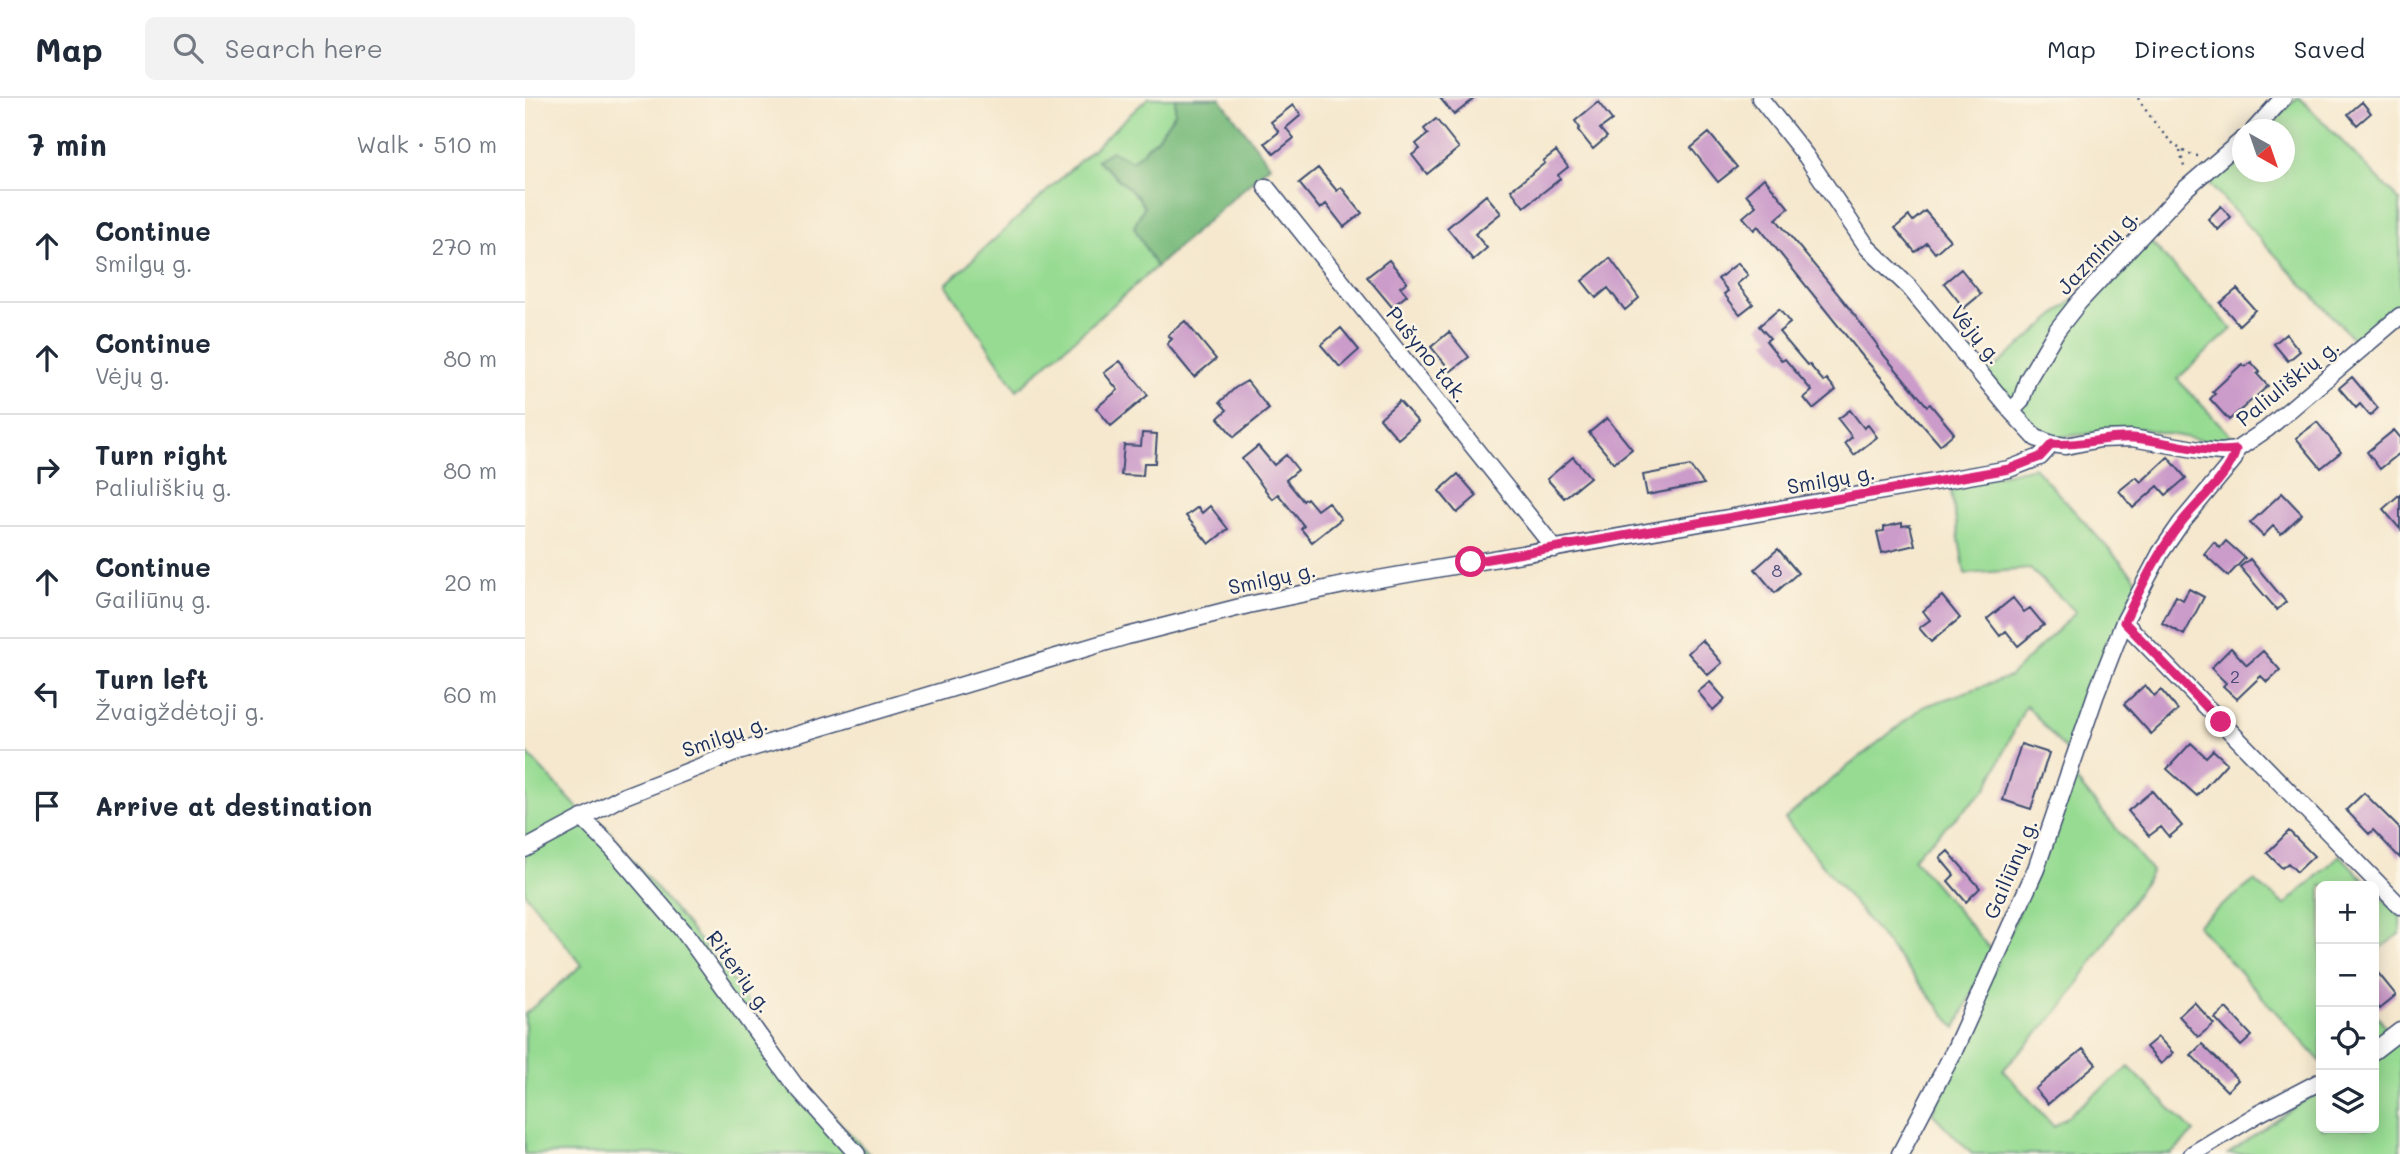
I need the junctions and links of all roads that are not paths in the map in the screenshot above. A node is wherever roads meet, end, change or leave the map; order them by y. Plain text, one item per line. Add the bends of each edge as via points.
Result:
1 (1760, 98) edge
2 (2283, 98) edge
3 (2264, 119) edge
4 (2232, 149) edge
5 (1266, 187) dead end
6 (2400, 316) edge
7 (2011, 411) junction
8 (2052, 444) junction
9 (2236, 450) junction
10 (1555, 549) junction
11 (2140, 591) joint
12 (2124, 622) junction
13 (582, 818) junction
14 (525, 849) edge
15 (2400, 906) edge
16 (2400, 1031) edge
17 (2379, 1047) edge
18 (2316, 1084) edge
19 (857, 1154) edge
20 (1900, 1154) edge
21 (2192, 1154) edge

1 - 7 street, Vėjų g. via 1868,248 1909,287
2 - 3 street
4 - 7 street, Jazminų g. via 2184,190 2079,302 2057,330 2028,379 2021,401
5 - 10 street, Pušyno tak.
6 - 9 street, Paliuliškių g.
7 - 8 street, Vėjų g. via 2036,438
8 - 9 street via 2132,438 2200,450
8 - 10 street, Smilgų g. via 2040,457 2009,469
9 - 11 street, Paliuliškių g. via 2234,459 2161,552
10 - 13 street, Smilgų g. via 1344,585 1127,636 735,753 622,797
11 - 12 street, Gailiūnų g.
12 - 15 street
12 - 20 street, Gailiūnų g. via 2036,869 1954,1051
13 - 14 street, Smilgų g.
13 - 19 street, Riterių g. via 685,933 794,1084
16 - 17 street
18 - 21 street

